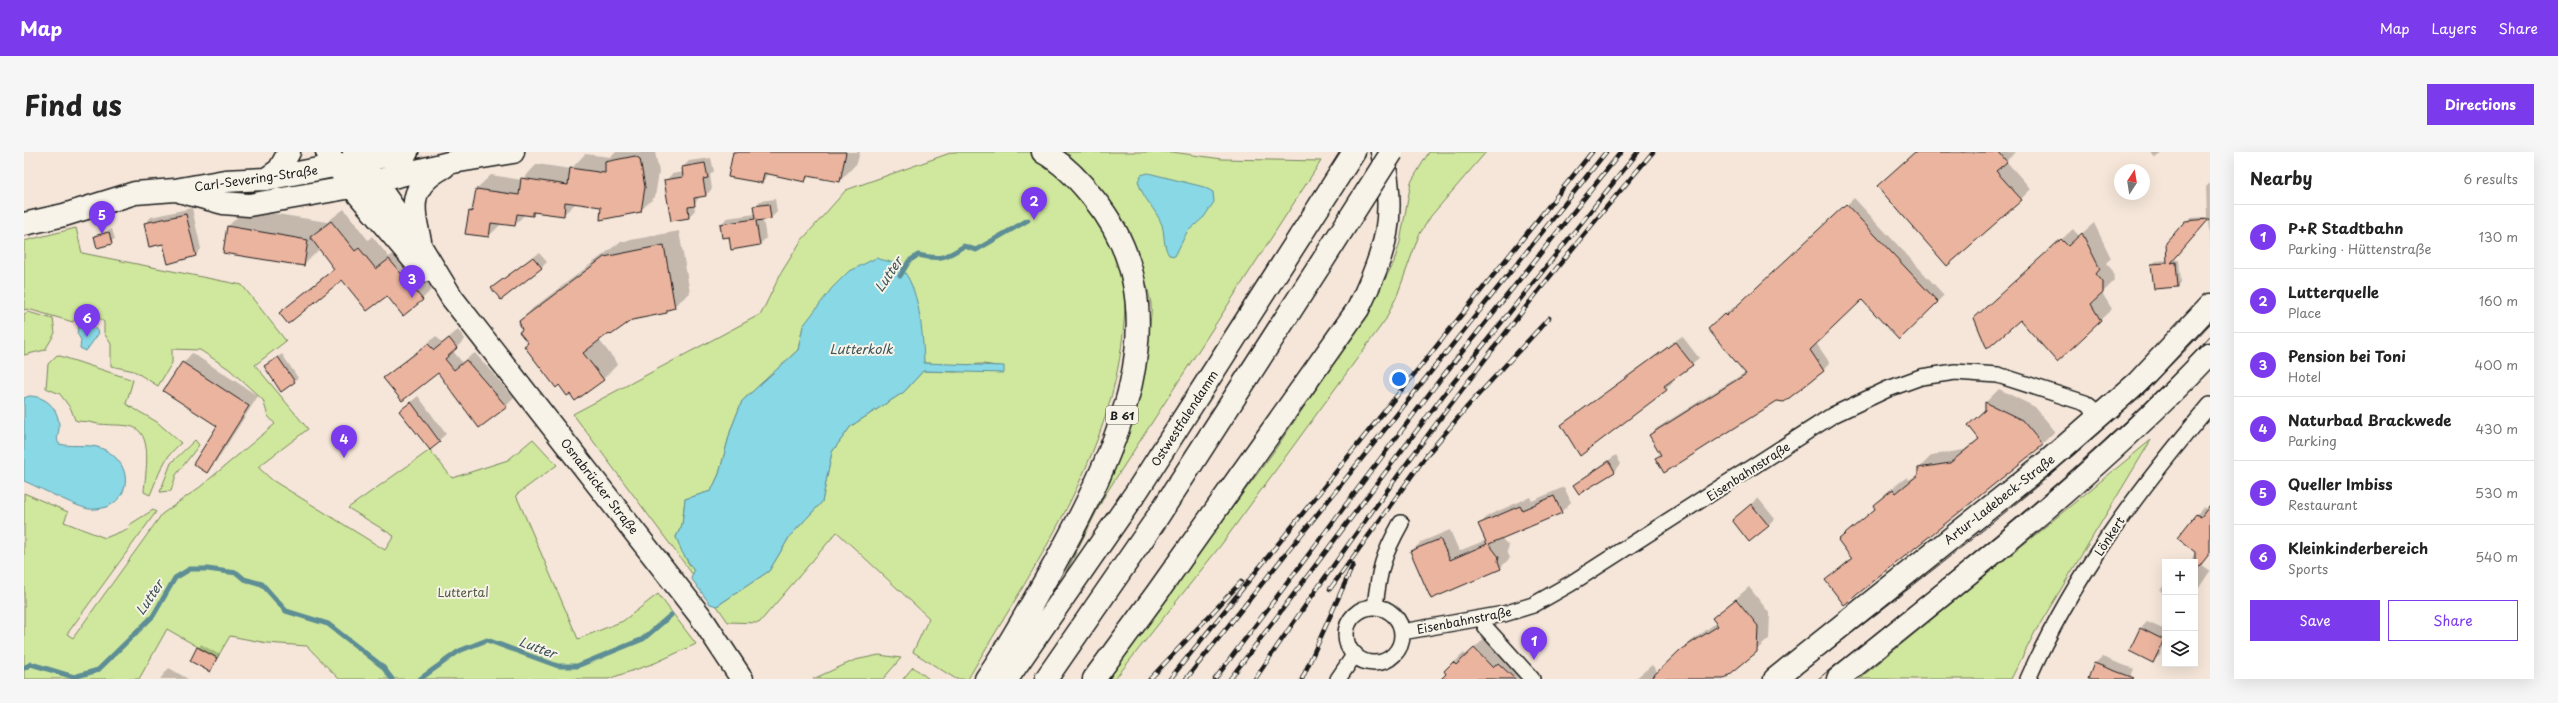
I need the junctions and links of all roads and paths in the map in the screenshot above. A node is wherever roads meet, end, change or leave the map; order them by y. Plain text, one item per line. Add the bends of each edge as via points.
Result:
1 (289, 152) edge
2 (407, 152) edge
3 (513, 152) edge
4 (1043, 152) edge
5 (1354, 152) edge
6 (1382, 152) edge
7 (1392, 152) edge
8 (358, 157) edge
9 (332, 159) edge
10 (453, 162) junction
11 (266, 178) junction
12 (373, 181) junction
13 (352, 187) junction
14 (175, 190) junction
15 (24, 224) edge
16 (421, 248) junction
17 (452, 298) junction
18 (2210, 305) edge
19 (2210, 354) edge
20 (2210, 406) edge
21 (2101, 415) junction
22 (1401, 523) dead end
23 (1375, 607) junction
24 (1483, 619) junction
25 (1402, 632) junction
26 (1355, 654) junction
27 (742, 679) edge
28 (986, 679) edge
29 (1007, 679) edge
30 (1046, 679) edge
31 (1094, 679) edge
32 (1338, 679) edge
33 (1532, 679) edge
34 (1775, 679) edge
35 (1838, 679) edge
36 (2028, 679) edge

1 - 11 main road via 279,170
2 - 8 main road
3 - 10 main road
4 - 28 main road, B 61 via 1081,183 1106,213 1122,242 1132,272 1137,300 1138,339 1132,380 1106,463 1076,526 1029,610
5 - 29 main road, Ostwestfalendamm via 1137,491
6 - 31 main road via 1390,195 1387,233 1376,271 1358,309
7 - 30 main road, bridge via 1153,524
8 - 9 main road, Carl-Severing-Straße
8 - 12 main road, Osnabrücker Straße
9 - 11 main road, Carl-Severing-Straße
9 - 13 main road, Osnabrücker Straße
10 - 12 main road
10 - 16 main road via 429,175 415,196 413,210
11 - 14 main road, Carl-Severing-Straße
12 - 13 main road, Carl-Severing-Straße
12 - 16 main road, Osnabrücker Straße
13 - 14 main road, Carl-Severing-Straße via 236,205
13 - 17 main road, Osnabrücker Straße via 415,263
14 - 15 main road, Carl-Severing-Straße via 119,196 64,215
16 - 17 main road, Osnabrücker Straße
17 - 27 main road, Osnabrücker Straße via 682,592
18 - 21 main road, Artur-Ladebeck-Straße via 2163,356
19 - 35 main road via 2104,459
20 - 36 street, Lönkert via 2164,459 2122,516 2051,629
21 - 24 street, Eisenbahnstraße via 2085,403 2014,378 1984,372 1955,372 1921,377 1888,389 1833,416 1533,605
21 - 34 main road, Artur-Ladebeck-Straße via 2049,460
22 - 23 street via 1385,551
23 - 25 street via 1393,614
23 - 26 street via 1358,612 1348,625 1347,640
24 - 25 street, Eisenbahnstraße
24 - 33 street via 1486,628
25 - 26 street via 1398,649 1388,659 1369,662
26 - 32 street

